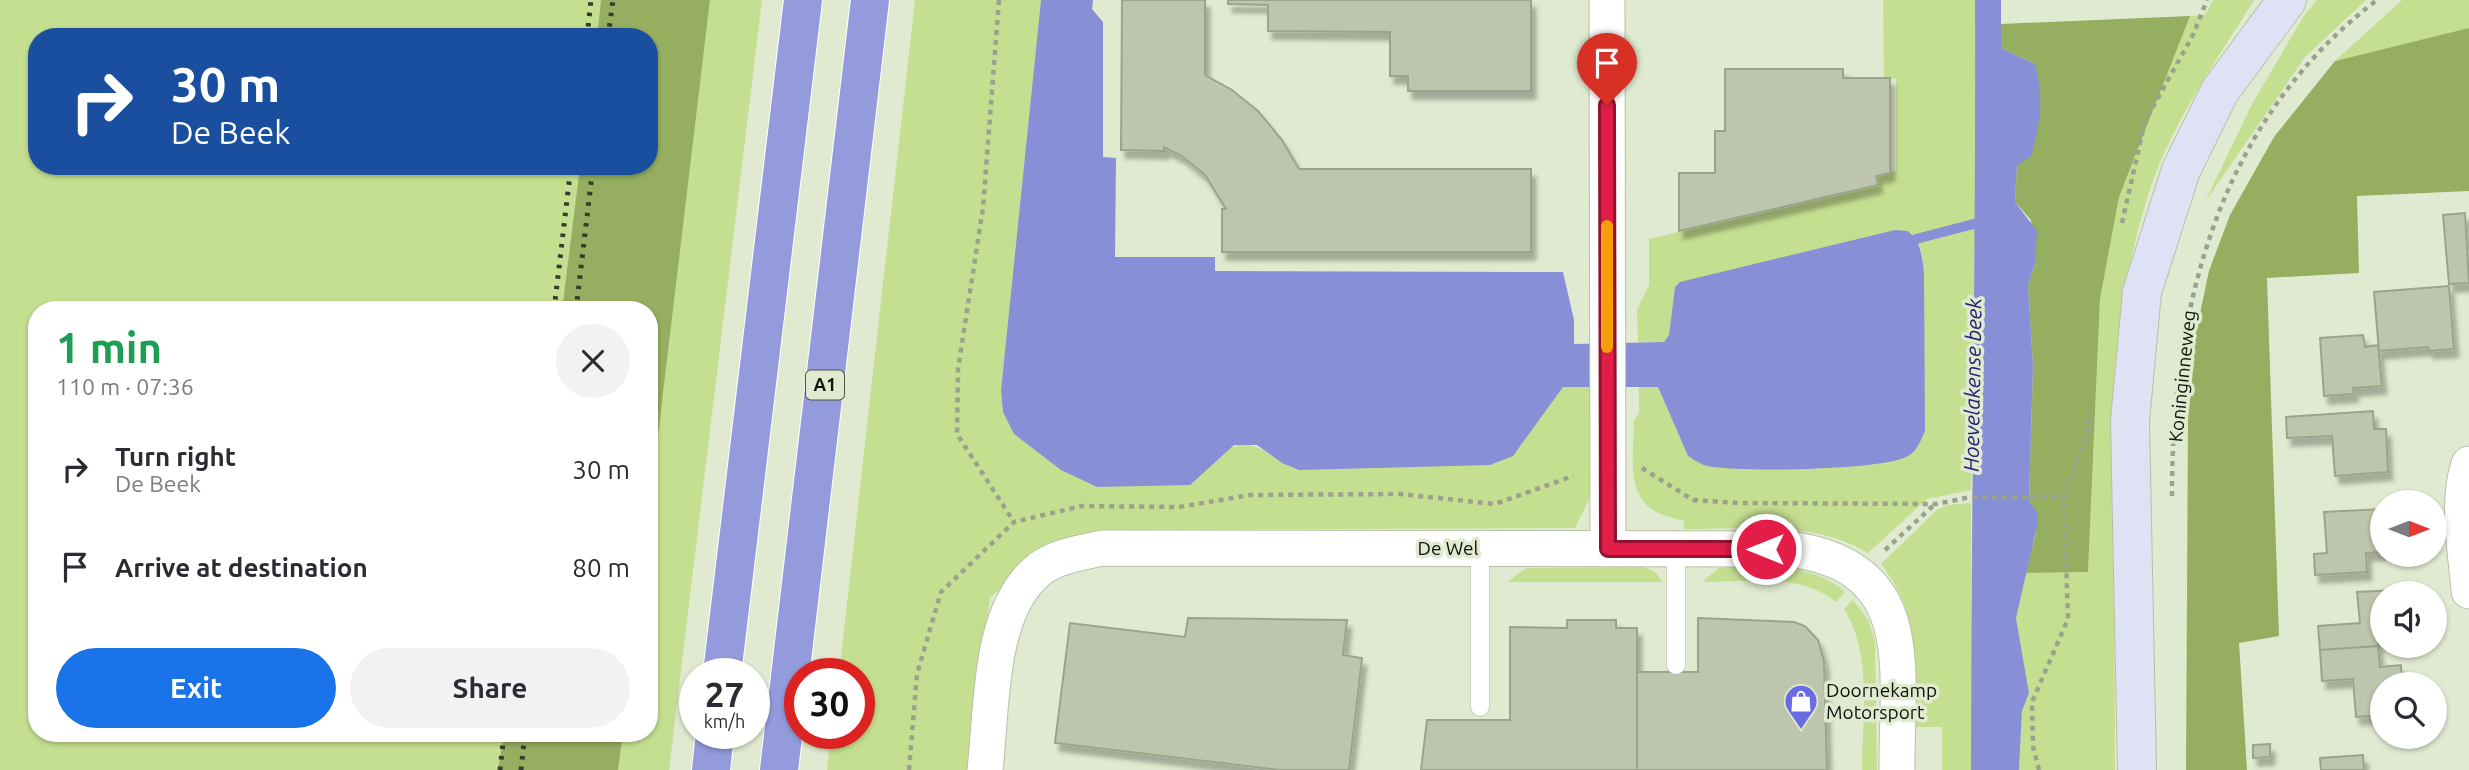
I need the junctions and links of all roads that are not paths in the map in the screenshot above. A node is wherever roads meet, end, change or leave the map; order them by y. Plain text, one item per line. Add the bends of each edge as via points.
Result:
1 (803, 0) edge
2 (870, 0) edge
3 (1607, 0) edge
4 (2287, 0) edge
5 (2469, 464) edge
6 (1480, 548) junction
7 (1608, 549) junction
8 (1676, 549) junction
9 (2469, 591) edge
10 (724, 658) edge
11 (1676, 666) dead end
12 (1480, 708) dead end
13 (713, 749) edge
14 (711, 770) edge
15 (779, 770) edge
16 (985, 770) edge
17 (1897, 770) edge
18 (2137, 770) edge

1 - 10 highway
2 - 15 highway, A1
3 - 7 street
4 - 18 main road via 2220,91 2180,170 2142,292 2130,421
5 - 9 street via 2464,521
6 - 7 street, De Wel
6 - 12 lane
6 - 16 street, De Wel via 1102,548 1063,557 1034,574 1012,602 1000,637
7 - 8 street, De Wel
8 - 11 lane
8 - 17 street, De Wel via 1800,550 1839,560 1861,573 1881,595 1892,622
13 - 14 highway

